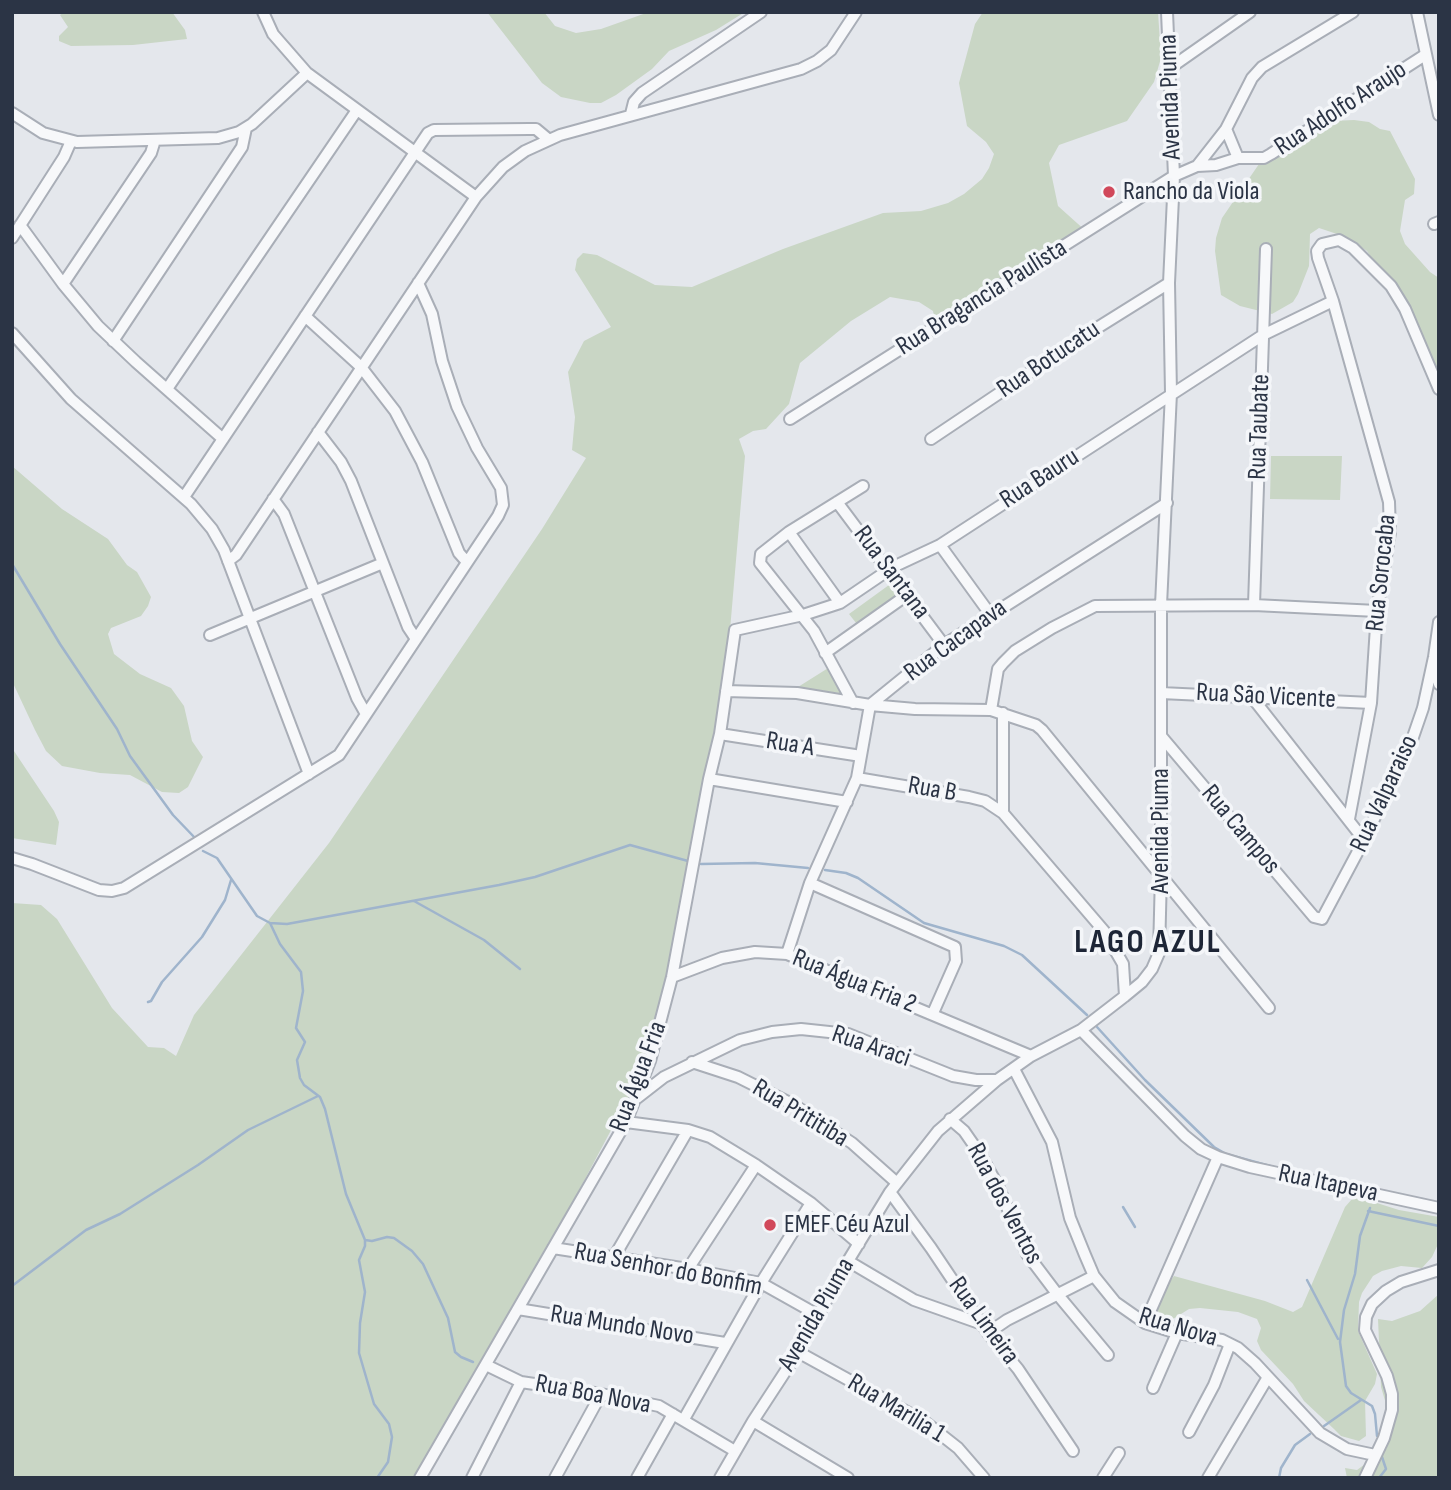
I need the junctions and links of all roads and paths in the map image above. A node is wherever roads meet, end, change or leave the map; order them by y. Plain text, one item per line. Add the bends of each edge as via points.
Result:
1 (263, 12) edge
2 (761, 12) edge
3 (856, 12) edge
4 (1167, 12) edge
5 (1250, 12) edge
6 (1353, 12) edge
7 (1416, 12) edge
8 (1425, 55) junction
9 (1170, 68) junction
10 (307, 73) junction
11 (1437, 95) edge
12 (357, 110) junction
13 (12, 113) edge
14 (631, 114) junction
15 (1439, 115) edge
16 (246, 128) junction
17 (1226, 129) junction
18 (548, 139) junction
19 (155, 140) junction
20 (71, 141) junction
21 (415, 152) junction
22 (1238, 158) junction
23 (1197, 166) junction
24 (1174, 176) junction
25 (476, 197) junction
26 (20, 225) junction
27 (12, 238) edge
28 (1266, 249) dead end
29 (418, 283) junction
30 (1169, 283) junction
31 (64, 284) junction
32 (1333, 301) junction
33 (305, 316) junction
34 (12, 333) edge
35 (1264, 335) junction
36 (113, 341) junction
37 (362, 367) junction
38 (1439, 389) edge
39 (167, 390) junction
40 (1171, 393) junction
41 (790, 419) dead end
42 (318, 432) junction
43 (223, 439) junction
44 (932, 439) dead end
45 (863, 486) dead end
46 (184, 497) junction
47 (273, 499) junction
48 (837, 502) junction
49 (1167, 503) junction
50 (789, 532) junction
51 (940, 545) junction
52 (228, 561) junction
53 (383, 562) junction
54 (467, 562) junction
55 (889, 570) junction
56 (314, 591) junction
57 (907, 595) junction
58 (840, 603) junction
59 (1161, 605) junction
60 (1254, 605) junction
61 (1377, 611) junction
62 (989, 614) junction
63 (803, 615) junction
64 (250, 618) junction
65 (1439, 622) edge
66 (735, 630) joint
67 (210, 635) dead end
68 (416, 639) junction
69 (944, 645) junction
70 (825, 653) junction
71 (1434, 657) junction
72 (1439, 684) edge
73 (726, 691) junction
74 (1161, 693) junction
75 (1251, 696) junction
76 (853, 703) junction
77 (1371, 703) junction
78 (870, 705) junction
79 (991, 710) junction
80 (1003, 713) junction
81 (366, 714) junction
82 (720, 734) junction
83 (1161, 736) junction
84 (861, 756) junction
85 (309, 774) junction
86 (857, 778) junction
87 (709, 779) junction
88 (847, 802) junction
89 (1003, 813) junction
90 (1349, 819) junction
91 (1364, 840) junction
92 (12, 859) edge
93 (1161, 874) junction
94 (810, 883) junction
95 (1322, 919) joint
96 (787, 954) junction
97 (673, 977) junction
98 (1125, 996) junction
99 (1269, 1008) dead end
100 (933, 1013) junction
101 (1081, 1030) junction
102 (1031, 1056) junction
103 (692, 1062) junction
104 (1013, 1069) junction
105 (997, 1080) junction
106 (635, 1100) junction
107 (950, 1119) junction
108 (626, 1122) junction
109 (688, 1130) junction
110 (1218, 1157) junction
111 (755, 1165) junction
112 (893, 1188) junction
113 (811, 1203) junction
114 (1439, 1208) edge
115 (859, 1244) junction
116 (553, 1248) junction
117 (614, 1257) junction
118 (848, 1261) junction
119 (688, 1269) junction
120 (1439, 1270) edge
121 (1094, 1276) junction
122 (761, 1283) junction
123 (1058, 1295) junction
124 (518, 1309) junction
125 (818, 1315) junction
126 (1145, 1323) junction
127 (985, 1329) junction
128 (1178, 1333) junction
129 (725, 1343) junction
130 (1230, 1344) junction
131 (798, 1352) junction
132 (1108, 1355) dead end
133 (486, 1364) junction
134 (1268, 1377) junction
135 (521, 1382) junction
136 (1153, 1388) dead end
137 (601, 1394) junction
138 (678, 1416) junction
139 (752, 1421) junction
140 (1189, 1432) dead end
141 (735, 1451) junction
142 (1073, 1451) dead end
143 (1119, 1453) dead end
144 (1374, 1455) junction
145 (420, 1478) edge
146 (472, 1478) edge
147 (555, 1478) edge
148 (637, 1478) edge
149 (720, 1478) edge
150 (848, 1478) edge
151 (984, 1478) edge
152 (1103, 1478) edge
153 (1208, 1478) edge
154 (1365, 1478) edge

1 - 10 street via 273,34
2 - 14 street via 642,93
3 - 14 street via 836,44 809,66
4 - 9 street, Avenida Piuma
5 - 9 street
6 - 17 street via 1262,67
7 - 8 street
8 - 11 street
8 - 22 street, Rua Adolfo Araujo via 1271,155
9 - 24 street, Avenida Piuma
10 - 12 street
10 - 16 street
11 - 15 street
12 - 21 street
12 - 39 street
13 - 20 street via 43,133
14 - 18 street
16 - 19 street via 218,138
16 - 36 street via 242,147
17 - 22 street
17 - 23 street
18 - 21 street via 536,129 433,130
18 - 25 street via 514,158
19 - 20 street
19 - 31 street via 151,153
20 - 26 street
21 - 25 street
21 - 33 street
22 - 23 street, Rua Adolfo Araujo
23 - 24 street, Rua Adolfo Araujo
24 - 30 street, Avenida Piuma
24 - 41 street, Rua Bragancia Paulista
25 - 29 street
26 - 27 street
26 - 31 street
28 - 35 street, Rua Taubate
29 - 37 street
29 - 54 street via 432,314 457,406 503,494 501,511
30 - 40 street, Avenida Piuma
30 - 44 street, Rua Botucatu
31 - 36 street
32 - 35 street, Rua Bauru
32 - 38 street, Rua Sorocaba via 1317,251 1326,241 1339,240 1391,286
32 - 61 street, Rua Sorocaba via 1389,502 1390,532
33 - 37 street
33 - 43 street
34 - 46 street via 71,399
35 - 40 street, Rua Bauru
35 - 60 street, Rua Taubate
36 - 39 street
37 - 42 street
37 - 54 street via 405,427 459,553
39 - 43 street
40 - 49 street, Avenida Piuma
40 - 51 street, Rua Bauru
42 - 47 street
42 - 53 street via 351,481
43 - 46 street
45 - 48 street
46 - 52 street via 212,529
47 - 52 street
47 - 56 street via 284,514
48 - 50 street
48 - 55 street, Rua Santana
49 - 59 street, Avenida Piuma
49 - 62 street, Rua Cacapava
50 - 58 street
50 - 63 street via 761,554 760,563
51 - 55 street, Rua Bauru
51 - 62 street
52 - 64 street
53 - 56 street
53 - 68 street
54 - 68 street
55 - 57 street, Rua Santana
55 - 58 street, Rua Bauru
56 - 64 street
56 - 81 street
57 - 69 street, Rua Santana
57 - 70 street
58 - 63 street, Rua Bauru
59 - 60 street
59 - 74 street, Avenida Piuma
59 - 79 street via 1095,606 1052,628 1015,651 998,669
60 - 61 street
61 - 77 street, Rua Sorocaba
62 - 69 street, Rua Cacapava
63 - 66 street, Rua Bauru
63 - 70 street
64 - 67 street
64 - 85 street
65 - 71 street, Rua Valparaiso
66 - 73 street, Rua Água Fria
68 - 81 street
69 - 78 street, Rua Cacapava
70 - 76 street
71 - 72 street
71 - 91 street, Rua Valparaiso via 1413,737
73 - 76 street via 797,693
73 - 82 street, Rua Água Fria
74 - 75 street, Rua São Vicente
74 - 83 street, Avenida Piuma
75 - 77 street, Rua São Vicente
75 - 90 street
76 - 78 street
77 - 90 street, Rua Sorocaba
78 - 79 street
78 - 84 street
79 - 80 street
80 - 89 street
80 - 93 street via 1042,730
81 - 85 street via 339,755
82 - 84 street, Rua A
82 - 87 street, Rua Água Fria
83 - 93 street, Avenida Piuma
83 - 95 street, Rua Campos via 1314,918
84 - 86 street
85 - 92 street via 118,890 92,888
86 - 88 street
86 - 89 street, Rua B via 969,797
87 - 88 street
87 - 97 street, Rua Água Fria
88 - 94 street
89 - 98 street via 1104,931 1123,964
90 - 91 street
91 - 95 street, Rua Valparaiso
93 - 98 street, Avenida Piuma via 1159,953 1142,982
93 - 99 street
94 - 96 street
94 - 100 street via 955,947 957,954
96 - 97 street, Rua Água Fria 2 via 755,951
96 - 100 street, Rua Água Fria 2
97 - 106 street, Rua Água Fria
98 - 101 street, Avenida Piuma
100 - 102 street, Rua Água Fria 2
101 - 102 street, Avenida Piuma
101 - 110 street, Rua Itapeva via 1185,1136
102 - 104 street, Avenida Piuma
103 - 105 street, Rua Araci via 740,1040 772,1032 826,1030 868,1041 953,1076
103 - 106 street, Rua Araci
103 - 112 street, Rua Prititiba via 738,1077 794,1105 852,1143
104 - 105 street, Avenida Piuma
104 - 121 street, Rua Nova via 1052,1142 1070,1218
105 - 107 street, Avenida Piuma
106 - 108 street, Rua Água Fria
107 - 112 street, Avenida Piuma
107 - 123 street, Rua dos Ventos via 980,1154 1027,1254
108 - 109 street
108 - 116 street, Rua Água Fria
109 - 111 street via 710,1137
109 - 117 street
110 - 114 street, Rua Itapeva
110 - 126 street
111 - 113 street
111 - 119 street
112 - 115 street, Avenida Piuma
112 - 127 street, Rua Limeira
113 - 115 street
113 - 122 street
115 - 118 street, Avenida Piuma
116 - 117 street, Rua Senhor do Bonfim
116 - 124 street, Rua Água Fria
117 - 119 street, Rua Senhor do Bonfim
118 - 125 street, Avenida Piuma
118 - 127 street via 914,1300
119 - 122 street, Rua Senhor do Bonfim
120 - 144 street via 1386,1291 1366,1317 1365,1330 1392,1394 1390,1423
121 - 123 street
121 - 126 street, Rua Nova via 1115,1302
122 - 125 street, Rua Senhor do Bonfim
122 - 129 street
123 - 127 street
123 - 132 street, Rua dos Ventos
124 - 129 street, Rua Mundo Novo
124 - 133 street, Rua Água Fria
125 - 131 street, Avenida Piuma
126 - 128 street, Rua Nova
127 - 142 street, Rua Limeira
128 - 130 street, Rua Nova
128 - 136 street
129 - 138 street
130 - 134 street, Rua Nova
130 - 140 street
131 - 139 street, Avenida Piuma
131 - 151 street, Rua Marilia 1 via 925,1422 958,1448
133 - 135 street, Rua Boa Nova
133 - 145 street, Rua Água Fria
134 - 144 street, Rua Nova via 1320,1433 1347,1450
134 - 153 street
135 - 137 street, Rua Boa Nova
135 - 146 street
137 - 138 street, Rua Boa Nova via 659,1406
137 - 147 street
138 - 141 street, Rua Boa Nova
138 - 148 street
139 - 141 street, Avenida Piuma
139 - 150 street
141 - 149 street, Avenida Piuma
143 - 152 street
144 - 154 street

